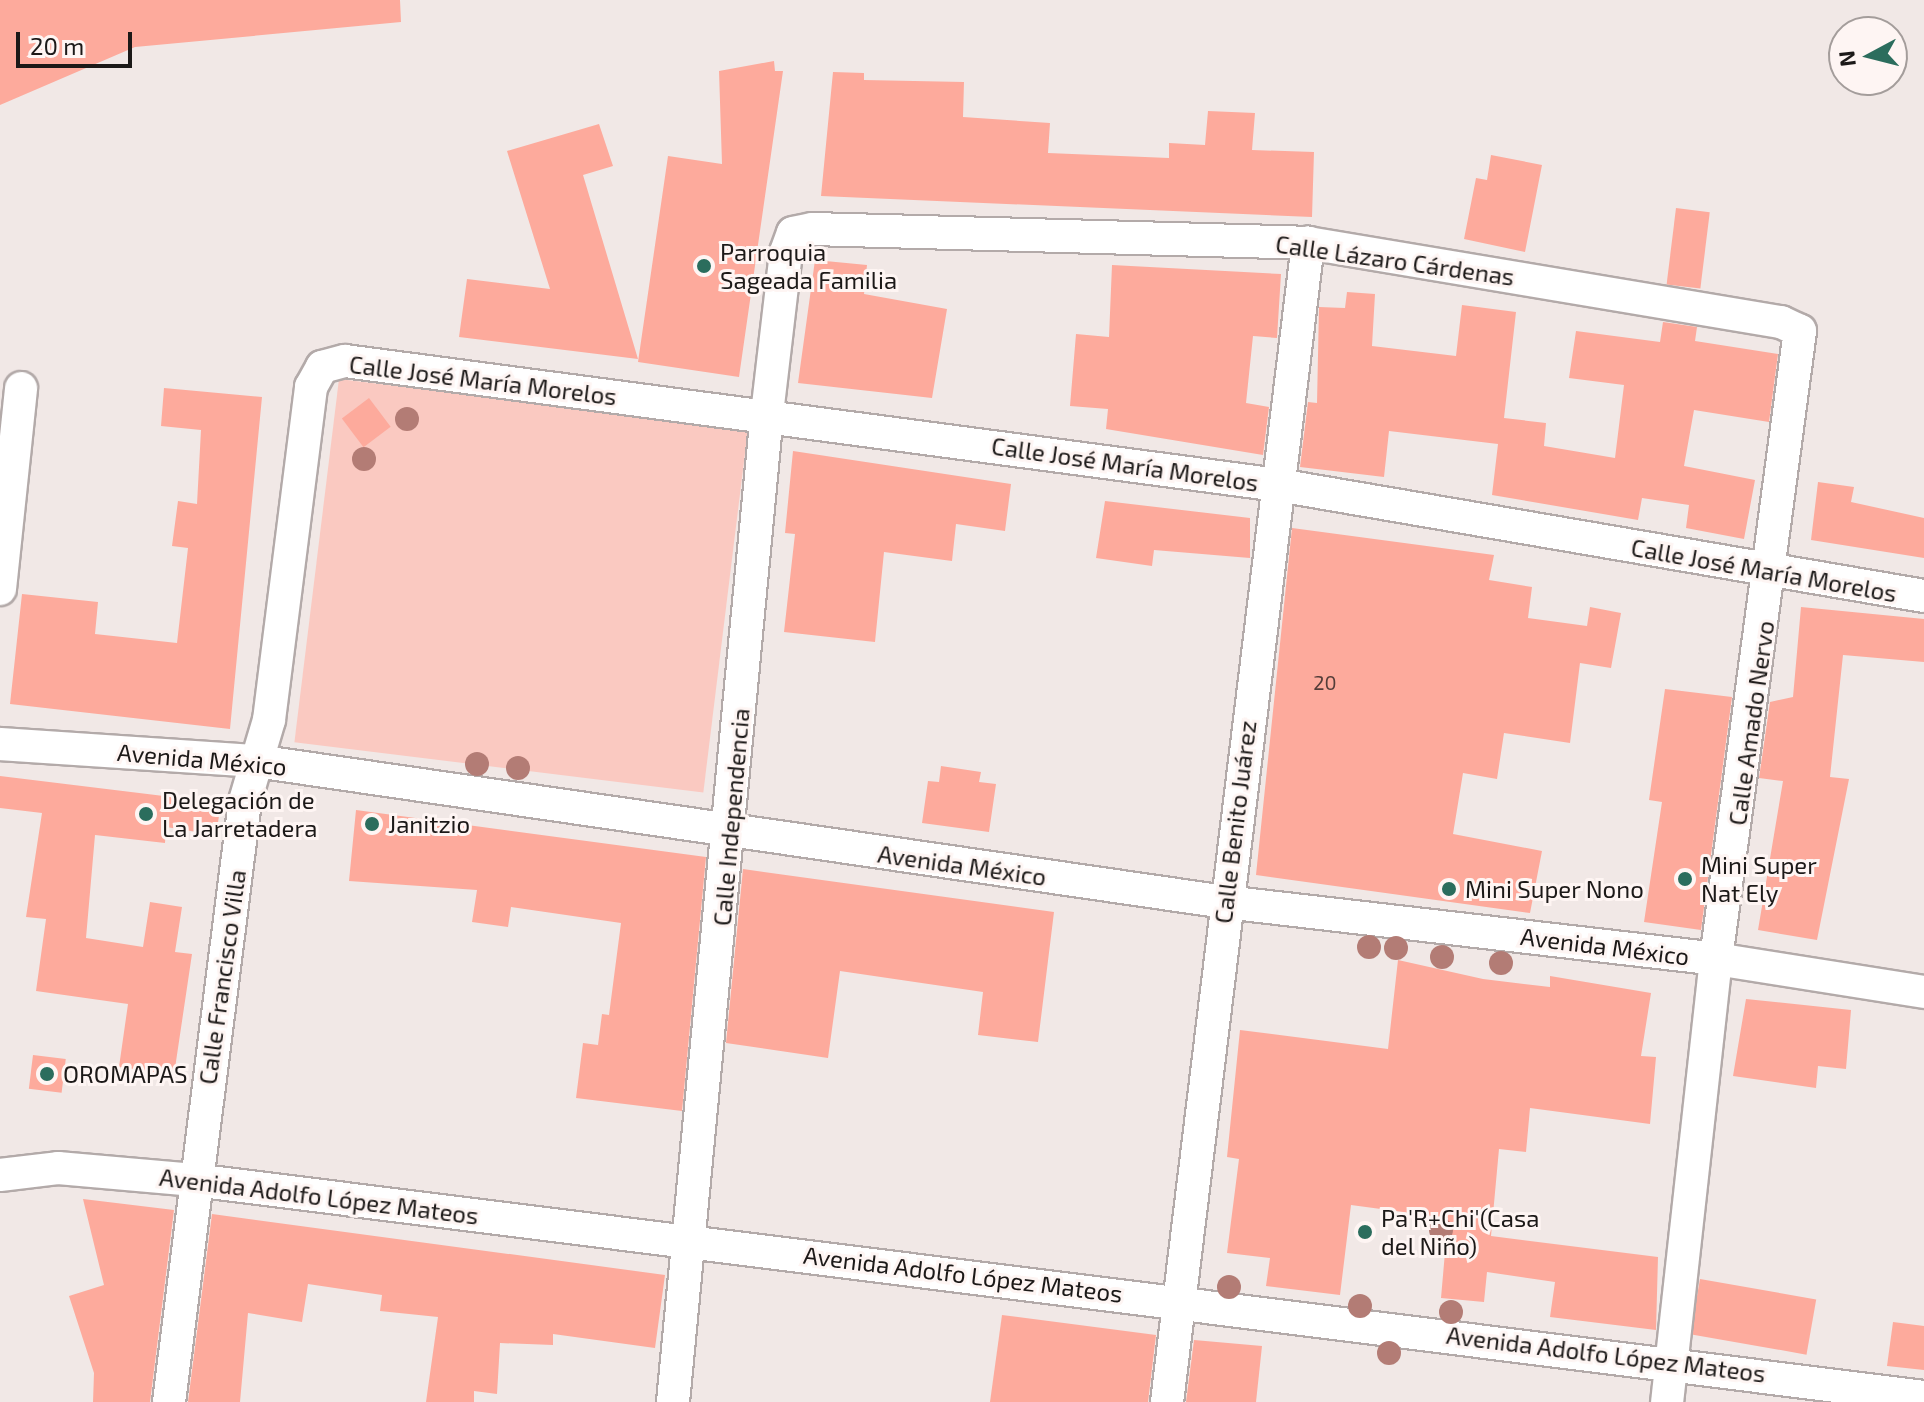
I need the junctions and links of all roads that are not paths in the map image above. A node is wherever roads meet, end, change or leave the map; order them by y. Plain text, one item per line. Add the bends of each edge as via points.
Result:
1 (793, 233) joint
2 (1308, 243) junction
3 (1800, 331) joint
4 (322, 367) joint
5 (21, 388) dead end
6 (767, 414) junction
7 (1278, 485) junction
8 (1773, 572) junction
9 (0, 589) edge
10 (1924, 596) edge
11 (0, 744) edge
12 (256, 761) junction
13 (731, 832) junction
14 (1225, 902) junction
15 (1716, 959) junction
16 (1924, 992) edge
17 (0, 1175) edge
18 (194, 1180) junction
19 (689, 1241) junction
20 (1176, 1300) junction
21 (1671, 1361) junction
22 (1924, 1397) edge
23 (169, 1402) edge
24 (673, 1402) edge
25 (1167, 1402) edge
26 (1667, 1402) edge

1 - 2 street, Calle Lázaro Cárdenas
1 - 6 street, Calle Independencia
2 - 3 street, Calle Lázaro Cárdenas via 1781,322
2 - 7 street, Calle Benito Juárez
3 - 8 street, Calle Amado Nervo
4 - 6 street, Calle José María Morelos via 345,361
4 - 12 street, Calle Francisco Villa via 311,387 269,720
5 - 9 street
6 - 7 street, Calle José María Morelos
6 - 13 street, Calle Independencia
7 - 8 street, Calle José María Morelos
7 - 14 street, Calle Benito Juárez
8 - 10 street, Calle José María Morelos
8 - 15 street, Calle Amado Nervo
11 - 12 street, Avenida México
12 - 13 street, Avenida México
12 - 18 street, Calle Francisco Villa
13 - 14 street, Avenida México
13 - 19 street, Calle Independencia
14 - 15 street, Avenida México
14 - 20 street, Calle Benito Juárez
15 - 16 street, Avenida México
15 - 21 street, Calle Amado Nervo
17 - 18 street, Avenida Adolfo López Mateos via 58,1168
18 - 19 street, Avenida Adolfo López Mateos
18 - 23 street, Calle Francisco Villa
19 - 20 street, Avenida Adolfo López Mateos
19 - 24 street, Calle Independencia
20 - 21 street, Avenida Adolfo López Mateos
20 - 25 street, Calle Benito Juárez
21 - 22 street, Avenida Adolfo López Mateos
21 - 26 street, Calle Amado Nervo

